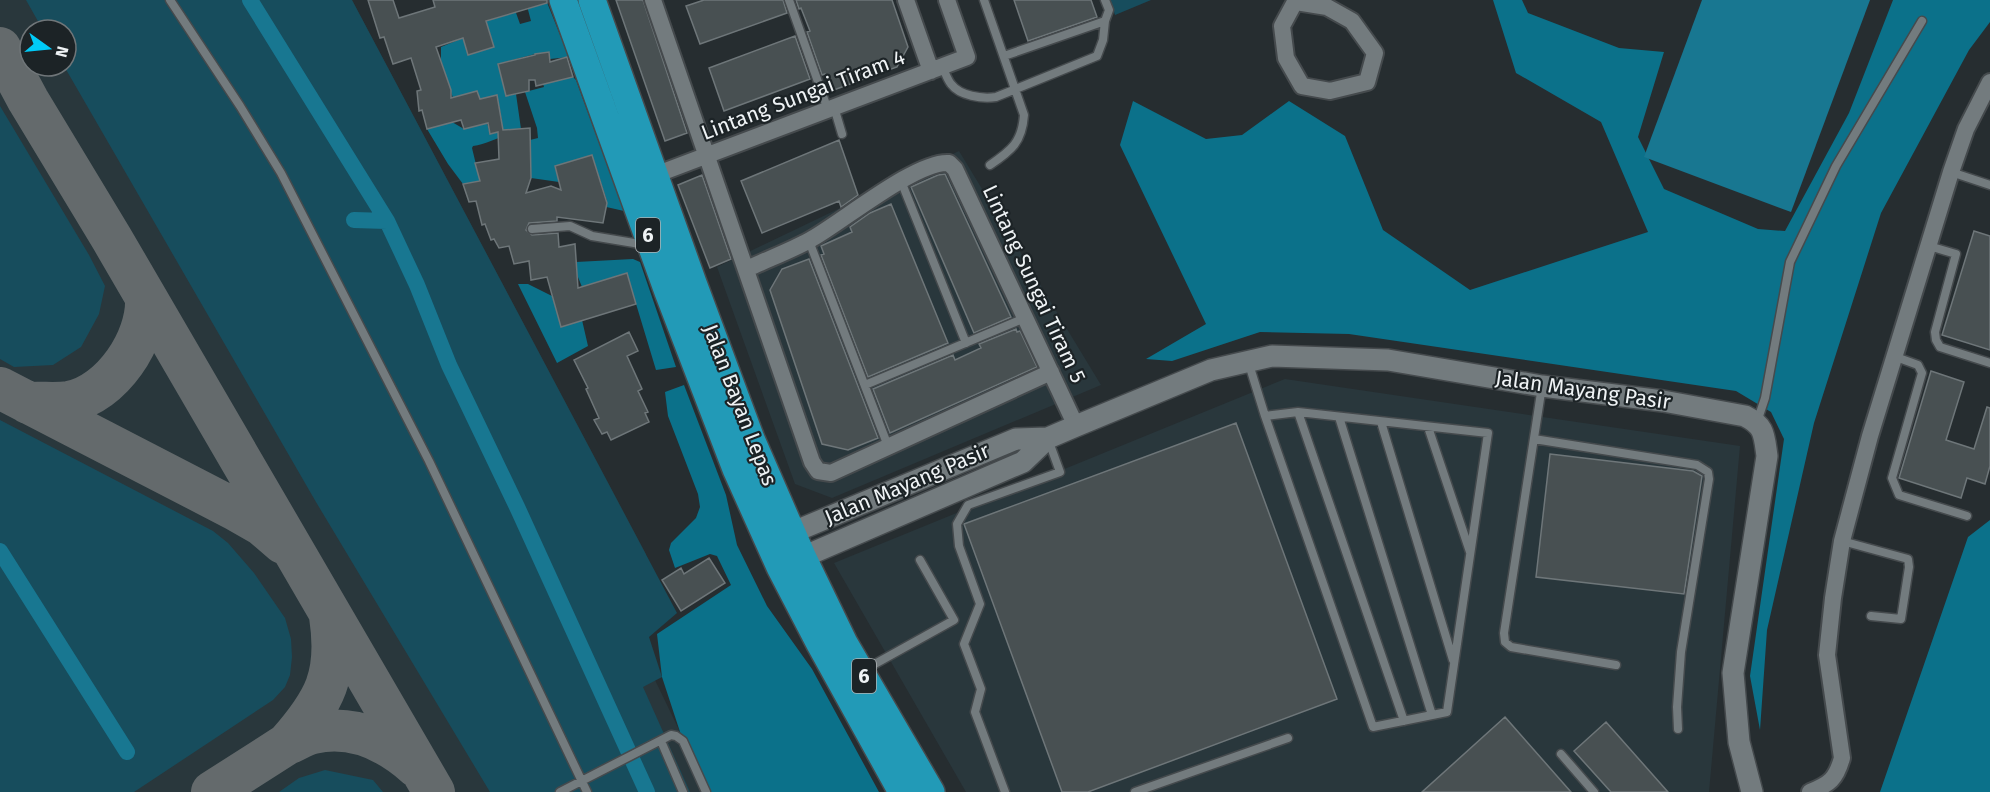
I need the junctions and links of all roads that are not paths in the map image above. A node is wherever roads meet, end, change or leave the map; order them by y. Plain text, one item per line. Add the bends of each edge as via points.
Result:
1 (170, 0) edge
2 (563, 0) edge
3 (592, 0) edge
4 (653, 0) edge
5 (789, 0) edge
6 (906, 0) edge
7 (947, 0) edge
8 (984, 0) edge
9 (1105, 0) edge
10 (1296, 1) edge
11 (1105, 21) junction
12 (1922, 21) dead end
13 (1004, 56) junction
14 (936, 68) junction
15 (1990, 82) edge
16 (1015, 88) junction
17 (831, 108) junction
18 (842, 134) dead end
19 (706, 156) junction
20 (990, 165) dead end
21 (1951, 172) junction
22 (655, 175) junction
23 (900, 181) junction
24 (1990, 185) edge
25 (532, 229) dead end
26 (809, 241) junction
27 (652, 246) junction
28 (1929, 246) junction
29 (747, 269) junction
30 (1025, 318) junction
31 (966, 343) junction
32 (1896, 357) junction
33 (1248, 361) junction
34 (1990, 363) edge
35 (1051, 372) junction
36 (865, 386) junction
37 (1542, 386) junction
38 (1298, 412) junction
39 (1265, 416) junction
40 (1339, 417) junction
41 (1381, 422) junction
42 (1757, 422) junction
43 (1076, 426) junction
44 (1428, 427) junction
45 (1047, 438) junction
46 (1534, 439) junction
47 (888, 446) junction
48 (736, 470) junction
49 (1967, 516) dead end
50 (1842, 541) junction
51 (786, 549) junction
52 (1470, 554) junction
53 (920, 560) dead end
54 (1871, 616) dead end
55 (820, 644) junction
56 (1454, 663) junction
57 (1616, 665) dead end
58 (861, 672) junction
59 (1432, 715) junction
60 (1404, 721) junction
61 (1678, 729) dead end
62 (1288, 738) dead end
63 (661, 741) junction
64 (1561, 754) dead end
65 (582, 780) junction
66 (560, 792) edge
67 (588, 792) edge
68 (683, 792) edge
69 (706, 792) edge
70 (902, 792) edge
71 (931, 792) edge
72 (1005, 792) edge
73 (1135, 792) edge
74 (1594, 792) edge
75 (1752, 792) edge
76 (1810, 792) edge

1 - 65 lane via 281,173 429,461
2 - 27 highway, Jalan Bayan Lepas / 6
3 - 22 highway, Jalan Bayan Lepas / 6
4 - 19 street
5 - 17 lane
6 - 14 street
7 - 14 street, Lintang Sungai Tiram 4 via 967,57
8 - 13 lane
9 - 11 lane via 1109,10
10 - 10 street via 1327,7 1352,21 1375,53 1367,82 1330,91 1302,86 1287,58 1282,26
11 - 13 lane
11 - 16 lane via 1097,56
12 - 42 lane via 1836,166 1791,262 1766,398
13 - 16 lane
14 - 16 lane via 958,91 983,99
14 - 17 street, Lintang Sungai Tiram 4
15 - 21 street via 1966,129
16 - 20 lane via 1024,115 1021,134 1016,146
17 - 18 lane
17 - 19 street, Lintang Sungai Tiram 4
19 - 22 street, Lintang Sungai Tiram 4
19 - 29 street
21 - 24 lane
21 - 28 street
22 - 51 highway, Jalan Bayan Lepas / 6 via 751,439
23 - 26 street
23 - 30 street, Lintang Sungai Tiram 5 via 939,162 949,163 955,169
23 - 31 lane
25 - 27 lane via 570,226 592,236
26 - 29 street
26 - 36 lane
27 - 48 highway, Jalan Bayan Lepas / 6
28 - 32 street
28 - 34 lane via 1956,254 1936,340 1940,347
29 - 47 street via 818,471 831,473
30 - 31 lane
30 - 35 street, Lintang Sungai Tiram 5
31 - 36 lane
32 - 49 lane via 1918,365 1922,373 1892,478 1899,495
32 - 50 street
33 - 37 street, Jalan Mayang Pasir via 1272,356 1388,360
33 - 39 lane
33 - 43 street, Jalan Mayang Pasir via 1211,370
35 - 43 street, Lintang Sungai Tiram 5
35 - 47 street
36 - 47 lane
37 - 42 street, Jalan Mayang Pasir via 1663,401 1745,416
37 - 46 lane
38 - 39 lane
38 - 40 lane
38 - 60 lane
39 - 60 lane via 1373,727
40 - 41 lane
40 - 59 lane
41 - 44 lane
41 - 56 lane
42 - 75 street via 1764,433 1767,456 1733,673 1739,742
43 - 45 street, Jalan Mayang Pasir
44 - 52 lane
44 - 52 lane via 1488,433
45 - 51 street, Jalan Mayang Pasir via 1023,462
45 - 72 lane via 1060,472 968,505 957,524 959,546 980,604 964,644 981,689 975,712
46 - 57 lane via 1505,642 1511,647
46 - 61 lane via 1696,465 1708,472 1680,663
48 - 51 highway, Jalan Bayan Lepas / 6
48 - 55 highway via 751,530 776,584
50 - 54 lane via 1908,559 1901,619
50 - 76 street via 1827,655 1842,758 1837,774 1825,786
51 - 55 highway, Jalan Bayan Lepas / 6
51 - 58 highway, Jalan Bayan Lepas / 6
52 - 56 lane
53 - 58 lane via 954,620
55 - 70 highway, Jalan Bayan Lepas / 6
56 - 59 lane via 1447,712
58 - 71 highway, Jalan Bayan Lepas / 6
59 - 60 lane
62 - 73 lane
63 - 65 lane
63 - 68 lane
63 - 69 lane via 670,735 683,741
64 - 74 lane
65 - 66 lane
65 - 67 lane

